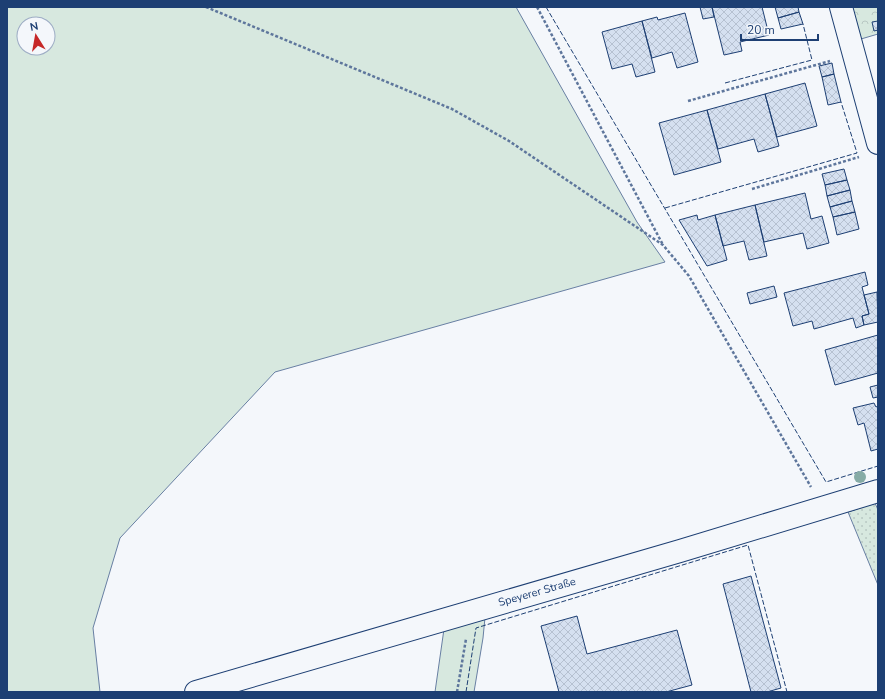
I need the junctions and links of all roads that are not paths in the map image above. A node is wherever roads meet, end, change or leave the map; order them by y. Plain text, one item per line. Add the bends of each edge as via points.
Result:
1 (841, 7) edge
2 (871, 150) edge
3 (878, 491) edge
4 (196, 692) edge

1 - 2 street
3 - 4 street, Speyerer Straße

